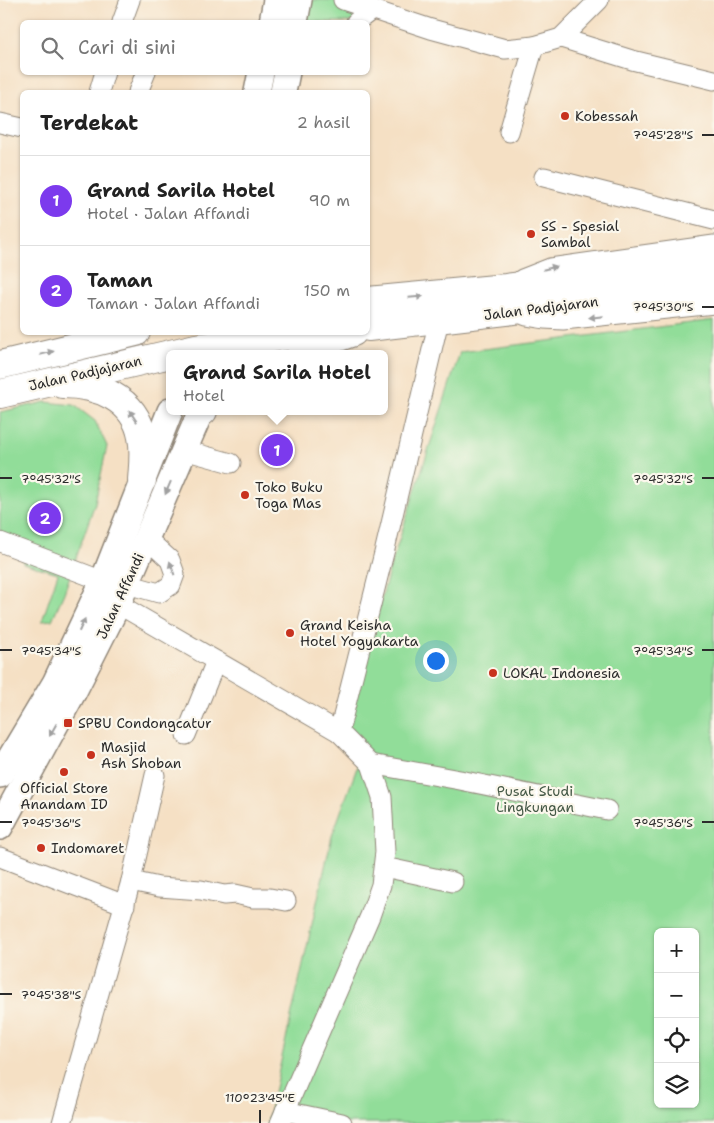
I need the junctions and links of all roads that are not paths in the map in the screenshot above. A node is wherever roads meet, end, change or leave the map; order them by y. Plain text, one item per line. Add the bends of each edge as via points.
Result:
1 (130, 0) edge
2 (276, 0) edge
3 (299, 0) edge
4 (343, 0) edge
5 (599, 0) edge
6 (372, 10) junction
7 (123, 20) edge
8 (272, 20) edge
9 (295, 20) edge
10 (359, 20) edge
11 (561, 38) junction
12 (534, 46) junction
13 (104, 75) edge
14 (145, 75) edge
15 (260, 75) edge
16 (714, 80) edge
17 (100, 90) edge
18 (139, 90) edge
19 (257, 90) edge
20 (0, 123) edge
21 (20, 128) edge
22 (508, 132) dead end
23 (544, 177) dead end
24 (714, 220) edge
25 (714, 245) edge
26 (714, 262) edge
27 (714, 287) edge
28 (506, 300) junction
29 (714, 304) edge
30 (439, 320) junction
31 (370, 322) edge
32 (370, 323) edge
33 (295, 335) edge
34 (336, 335) edge
35 (106, 336) edge
36 (231, 343) edge
37 (197, 345) edge
38 (177, 350) edge
39 (300, 350) edge
40 (166, 353) edge
41 (0, 364) edge
42 (39, 384) junction
43 (0, 394) edge
44 (168, 415) edge
45 (201, 415) edge
46 (184, 450) junction
47 (231, 463) dead end
48 (142, 480) junction
49 (146, 538) junction
50 (0, 542) edge
51 (116, 590) junction
52 (216, 661) junction
53 (65, 687) junction
54 (339, 732) junction
55 (186, 735) dead end
56 (371, 764) junction
57 (3, 766) edge
58 (155, 775) dead end
59 (607, 810) dead end
60 (0, 827) edge
61 (0, 857) edge
62 (384, 867) junction
63 (131, 881) junction
64 (453, 882) dead end
65 (286, 901) dead end
66 (125, 905) junction
67 (283, 1117) edge
68 (62, 1123) edge
69 (342, 1123) edge

1 - 7 street
2 - 8 main road
3 - 9 main road
4 - 6 street
5 - 11 street
6 - 10 street
6 - 12 street via 504,49
11 - 12 street
11 - 16 street
12 - 22 street
13 - 17 street
14 - 18 street
15 - 19 main road
20 - 21 street
23 - 24 street
28 -> 25 street via 534,273 550,268
26 - 28 highway, Jalan Padjajaran
27 - 28 highway, Jalan Padjajaran
29 -> 28 street via 563,320 544,319
28 - 30 highway, Jalan Padjajaran
31 -> 28 highway, Jalan Padjajaran
30 - 32 highway, Jalan Padjajaran
30 - 54 street
33 - 36 highway, Jalan Padjajaran
34 - 39 highway
41 -> 35 highway, Jalan Padjajaran
36 - 37 highway, Jalan Padjajaran
37 - 38 highway, Jalan Padjajaran
40 - 42 highway, Jalan Padjajaran
42 - 43 highway, Jalan Padjajaran
48 -> 42 highway via 142,436 132,413 122,402 103,390 80,384
44 - 48 main road, Jalan Affandi
45 - 46 main road, Jalan Affandi
46 - 47 street
46 -> 49 main road, Jalan Affandi
48 - 51 main road, Jalan Affandi
49 - 51 main road, Jalan Affandi
51 -> 49 street via 158,593 172,585 175,574 170,560
50 - 51 street
51 - 52 street
51 - 53 main road, Jalan Affandi
52 - 54 street
52 - 55 street
53 - 57 main road, Jalan Affandi
53 -> 60 main road, Jalan Affandi
54 - 56 street
56 - 59 street
56 - 62 street via 382,797
58 - 63 street
61 - 66 street
62 - 64 street
62 - 67 street via 370,916
63 - 65 street
63 - 66 street
66 - 68 street
67 - 69 street

